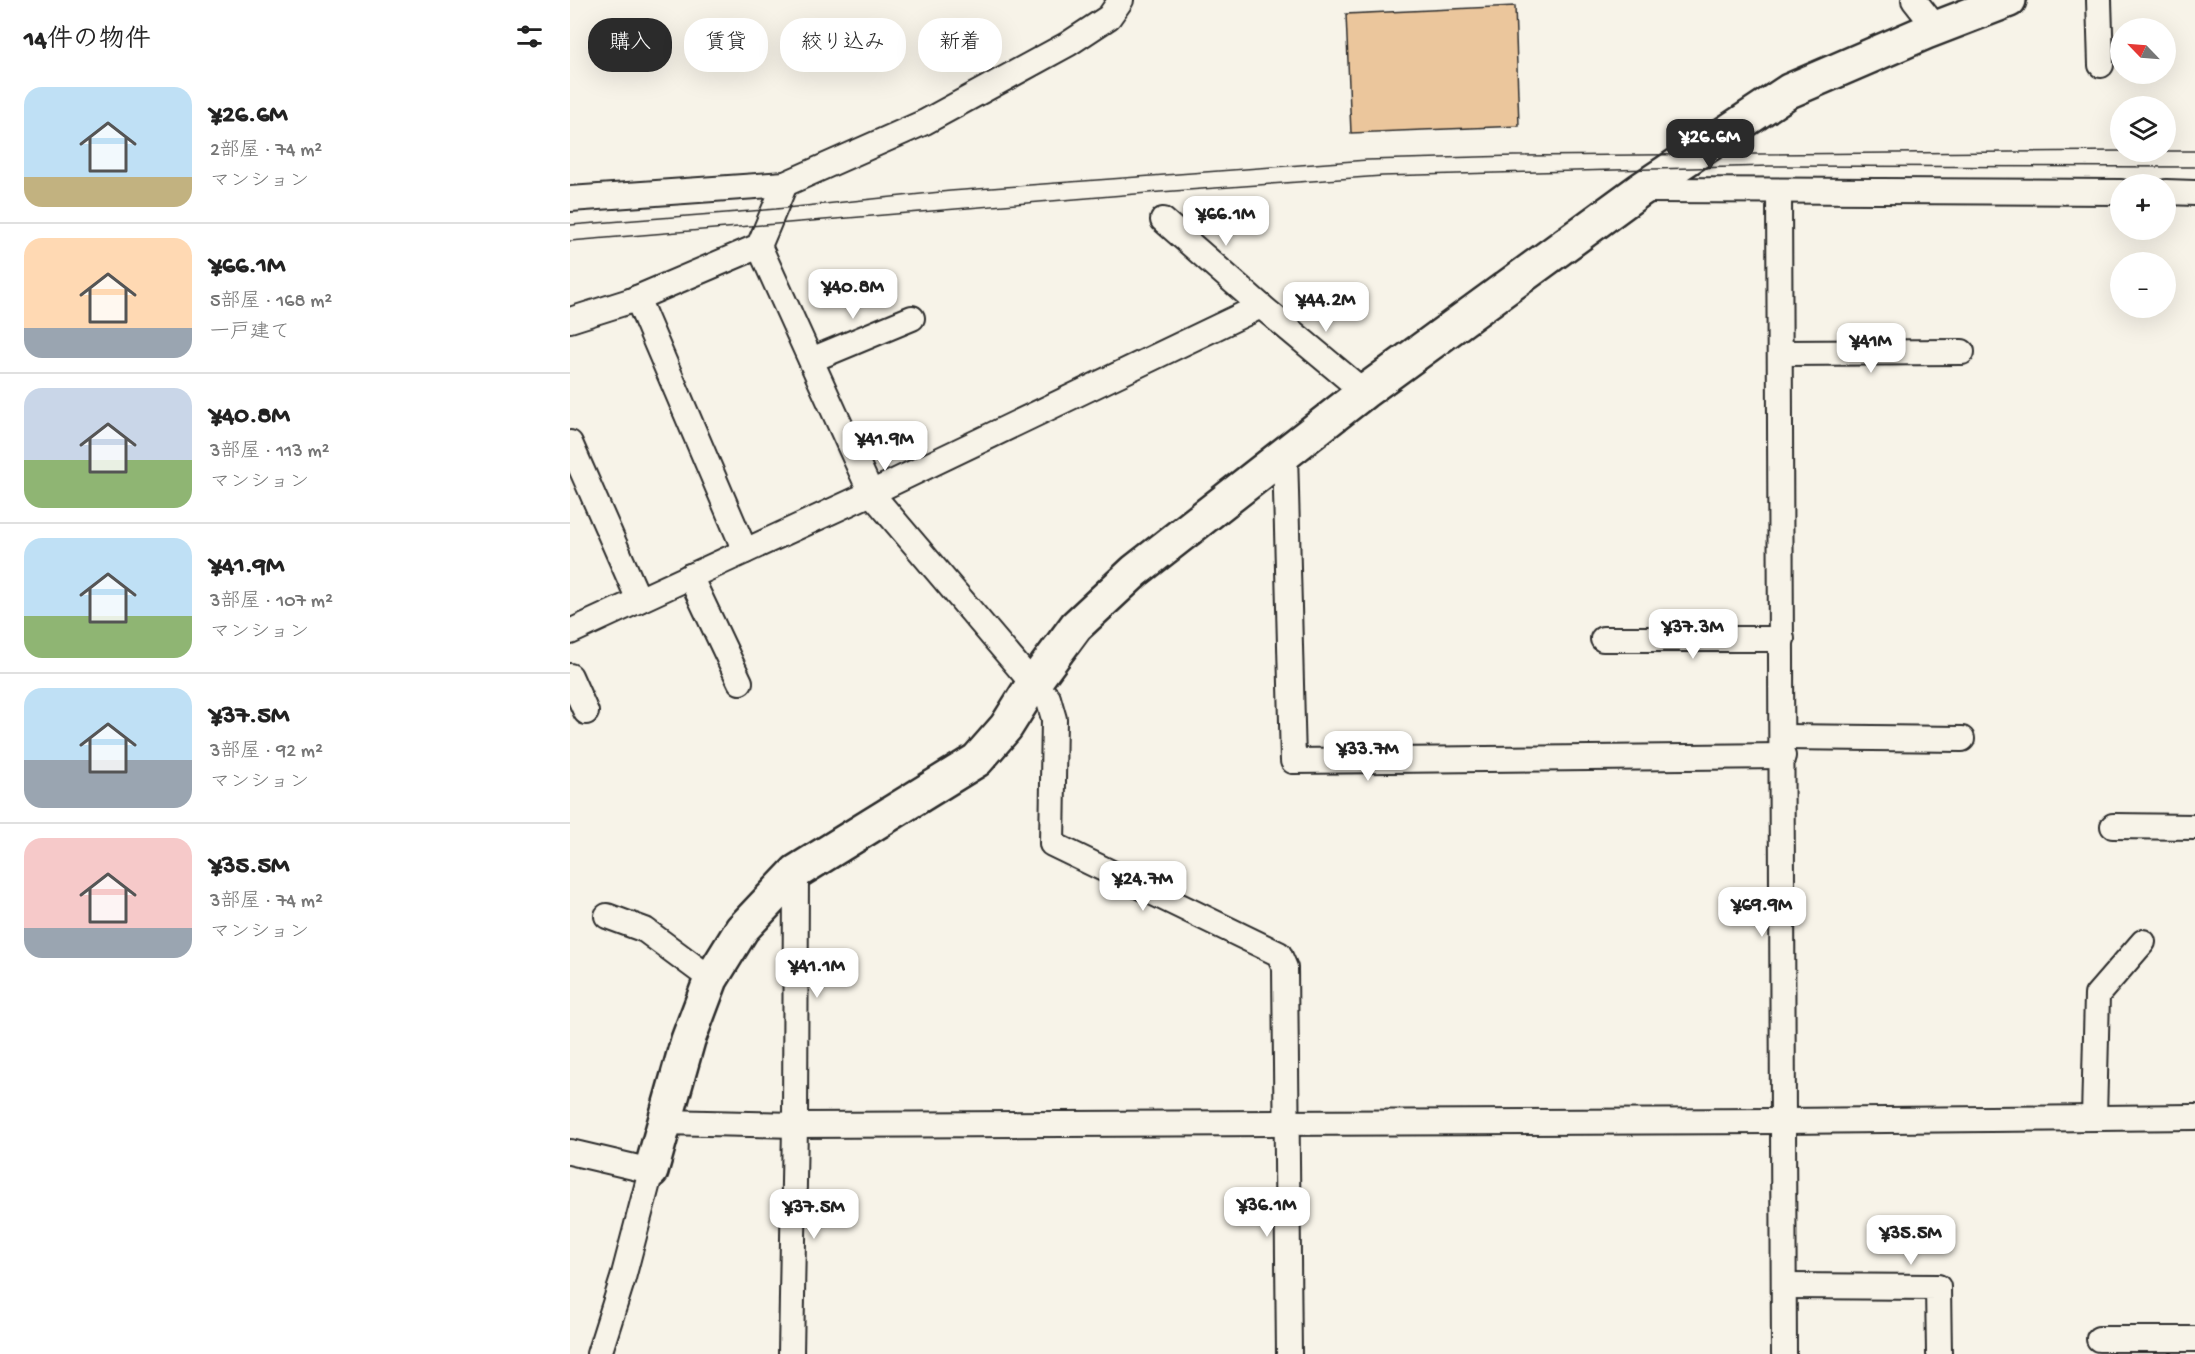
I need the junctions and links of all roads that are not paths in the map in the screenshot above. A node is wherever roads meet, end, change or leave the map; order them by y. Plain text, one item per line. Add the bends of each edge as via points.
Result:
1 (1121, 0) edge
2 (1914, 0) edge
3 (2009, 0) edge
4 (2099, 0) edge
5 (1936, 28) junction
6 (2101, 65) dead end
7 (785, 184) junction
8 (1640, 190) junction
9 (1779, 192) junction
10 (2110, 192) edge
11 (2176, 192) edge
12 (2195, 192) edge
13 (570, 199) edge
14 (1163, 220) dead end
15 (759, 246) junction
16 (637, 298) junction
17 (1261, 306) junction
18 (912, 318) dead end
19 (570, 320) edge
20 (1962, 352) dead end
21 (1780, 354) junction
22 (811, 360) junction
23 (1364, 392) junction
24 (570, 443) edge
25 (1285, 453) junction
26 (871, 493) junction
27 (745, 551) junction
28 (690, 576) junction
29 (639, 600) junction
30 (570, 632) edge
31 (1603, 639) dead end
32 (1782, 639) junction
33 (570, 676) edge
34 (740, 682) dead end
35 (1033, 684) junction
36 (586, 711) dead end
37 (1962, 739) dead end
38 (1783, 746) junction
39 (2113, 826) dead end
40 (2195, 826) edge
41 (796, 872) junction
42 (607, 916) dead end
43 (2143, 942) dead end
44 (711, 979) junction
45 (2195, 1117) edge
46 (2094, 1118) junction
47 (1287, 1121) junction
48 (1783, 1121) junction
49 (664, 1122) junction
50 (795, 1125) junction
51 (570, 1152) edge
52 (651, 1171) junction
53 (1784, 1286) junction
54 (2099, 1339) dead end
55 (2195, 1340) edge
56 (598, 1354) edge
57 (791, 1354) edge
58 (1289, 1354) edge
59 (1784, 1354) edge
60 (1939, 1354) edge

1 - 7 street via 1109,17 1068,44 925,122
2 - 5 street
3 - 5 street
4 - 6 street
5 - 8 street via 1789,91
7 - 13 street
7 - 15 street
8 - 9 street
8 - 23 street
9 - 10 street
9 - 21 street
11 - 12 street
14 - 17 street
15 - 16 street
15 - 22 street
16 - 19 street
16 - 27 street
17 - 23 street
17 - 26 street
18 - 22 street
20 - 21 street
21 - 32 street
22 - 26 street
23 - 25 street
24 - 29 street
25 - 35 street via 1135,570 1076,626
25 - 38 street via 1293,761
26 - 27 street
26 - 35 street
27 - 28 street
28 - 29 street
28 - 34 street
29 - 30 street
31 - 32 street
32 - 38 street
33 - 36 street
35 - 41 street via 1006,727 977,760
35 - 47 street via 1048,698 1054,719 1052,844 1279,954 1285,968
37 - 38 street
38 - 48 street
39 - 40 street
41 - 44 street via 742,929
41 - 50 street
42 - 44 street via 645,930
43 - 46 street via 2097,995
44 - 49 street
45 - 46 street
46 - 48 street
47 - 48 street
47 - 50 street
47 - 58 street
48 - 53 street
49 - 50 street
49 - 52 street
50 - 57 street
51 - 52 street
52 - 56 street
53 - 59 street
53 - 60 street via 1938,1287
54 - 55 street

